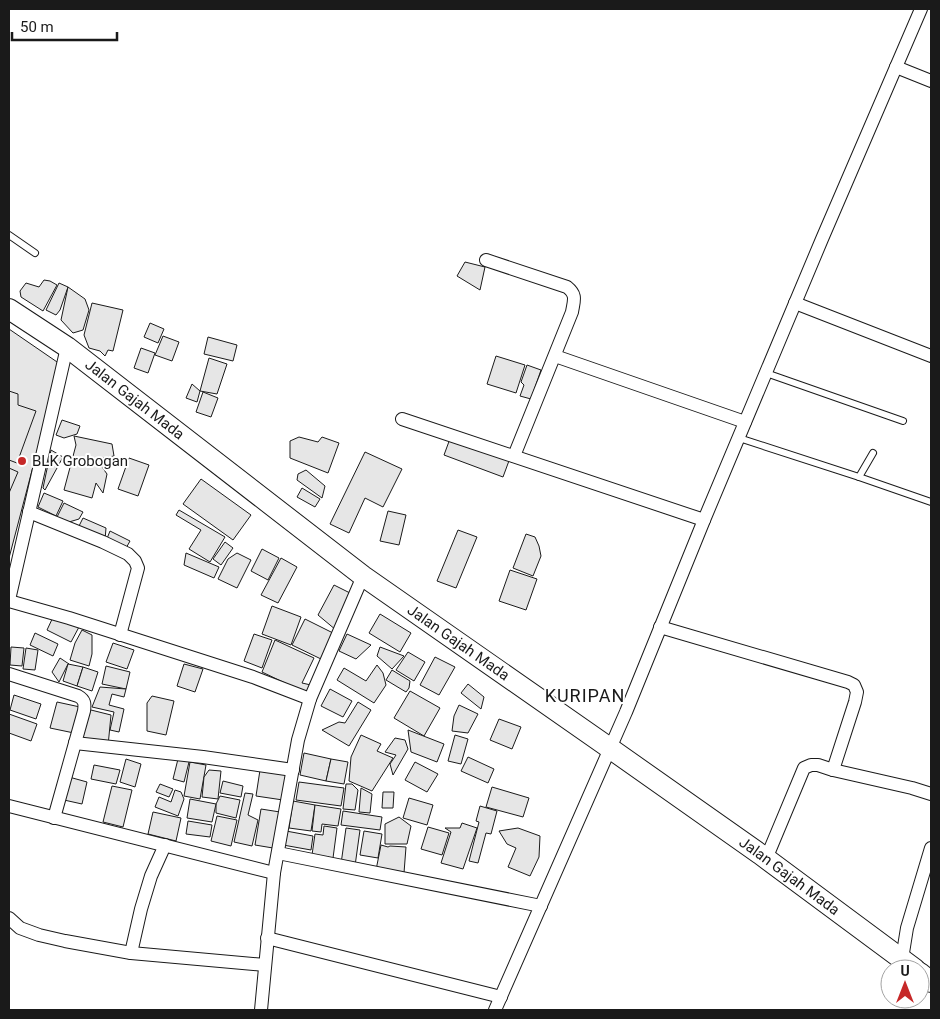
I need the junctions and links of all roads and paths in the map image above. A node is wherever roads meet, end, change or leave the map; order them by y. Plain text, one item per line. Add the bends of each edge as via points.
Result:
1 (920, 9) edge
2 (931, 13) edge
3 (896, 67) junction
4 (931, 81) edge
5 (9, 235) edge
6 (34, 253) dead end
7 (486, 260) dead end
8 (795, 303) junction
9 (9, 309) edge
10 (67, 347) junction
11 (555, 356) junction
12 (931, 356) edge
13 (766, 374) junction
14 (402, 419) dead end
15 (903, 421) dead end
16 (745, 422) junction
17 (739, 438) junction
18 (873, 453) dead end
19 (514, 456) junction
20 (859, 478) junction
21 (931, 502) edge
22 (29, 512) junction
23 (704, 520) junction
24 (363, 576) junction
25 (9, 600) edge
26 (660, 627) junction
27 (120, 635) junction
28 (9, 674) edge
29 (310, 699) junction
30 (75, 743) junction
31 (611, 749) junction
32 (293, 770) junction
33 (833, 770) junction
34 (931, 794) edge
35 (9, 806) edge
36 (54, 818) junction
37 (165, 845) junction
38 (931, 848) edge
39 (278, 854) junction
40 (766, 859) junction
41 (274, 873) junction
42 (541, 906) junction
43 (9, 918) edge
44 (267, 938) junction
45 (132, 953) junction
46 (901, 959) edge
47 (908, 959) edge
48 (265, 965) junction
49 (501, 997) junction
50 (261, 1010) edge
51 (495, 1010) edge

1 - 2 street
1 - 3 street
3 - 4 street
3 - 8 street
5 - 6 lane
7 - 11 street via 572,291 575,297 572,312
8 - 12 street
8 - 13 street
9 - 10 main road, Jalan Gajah Mada
10 - 22 street
10 - 24 main road, Jalan Gajah Mada
11 - 16 street
11 - 19 street
13 - 15 lane
13 - 16 street
14 - 19 street
16 - 17 street
17 - 20 lane
17 - 23 street
18 - 20 lane
19 - 23 street
20 - 21 lane
22 - 25 street
22 - 27 street via 104,542 135,561 138,568
23 - 26 street
24 - 29 street
24 - 31 main road, Jalan Gajah Mada
25 - 27 street
26 - 31 street
26 - 33 street via 854,685 855,702
27 - 29 street via 253,677
28 - 30 street via 83,700 84,711
29 - 32 street
30 - 32 street
30 - 36 street
31 - 40 main road, Jalan Gajah Mada
31 - 42 street
32 - 39 street
33 - 34 street
33 - 40 street via 811,765 804,768
35 - 36 street
36 - 37 street
37 - 41 street
37 - 45 street via 151,876
38 - 47 street via 907,928
39 - 41 street
39 - 42 street
40 - 46 main road, Jalan Gajah Mada
41 - 44 street
42 - 49 street
43 - 45 street via 20,928 39,934
44 - 48 street
44 - 49 street
45 - 48 street
48 - 50 street
49 - 51 street

